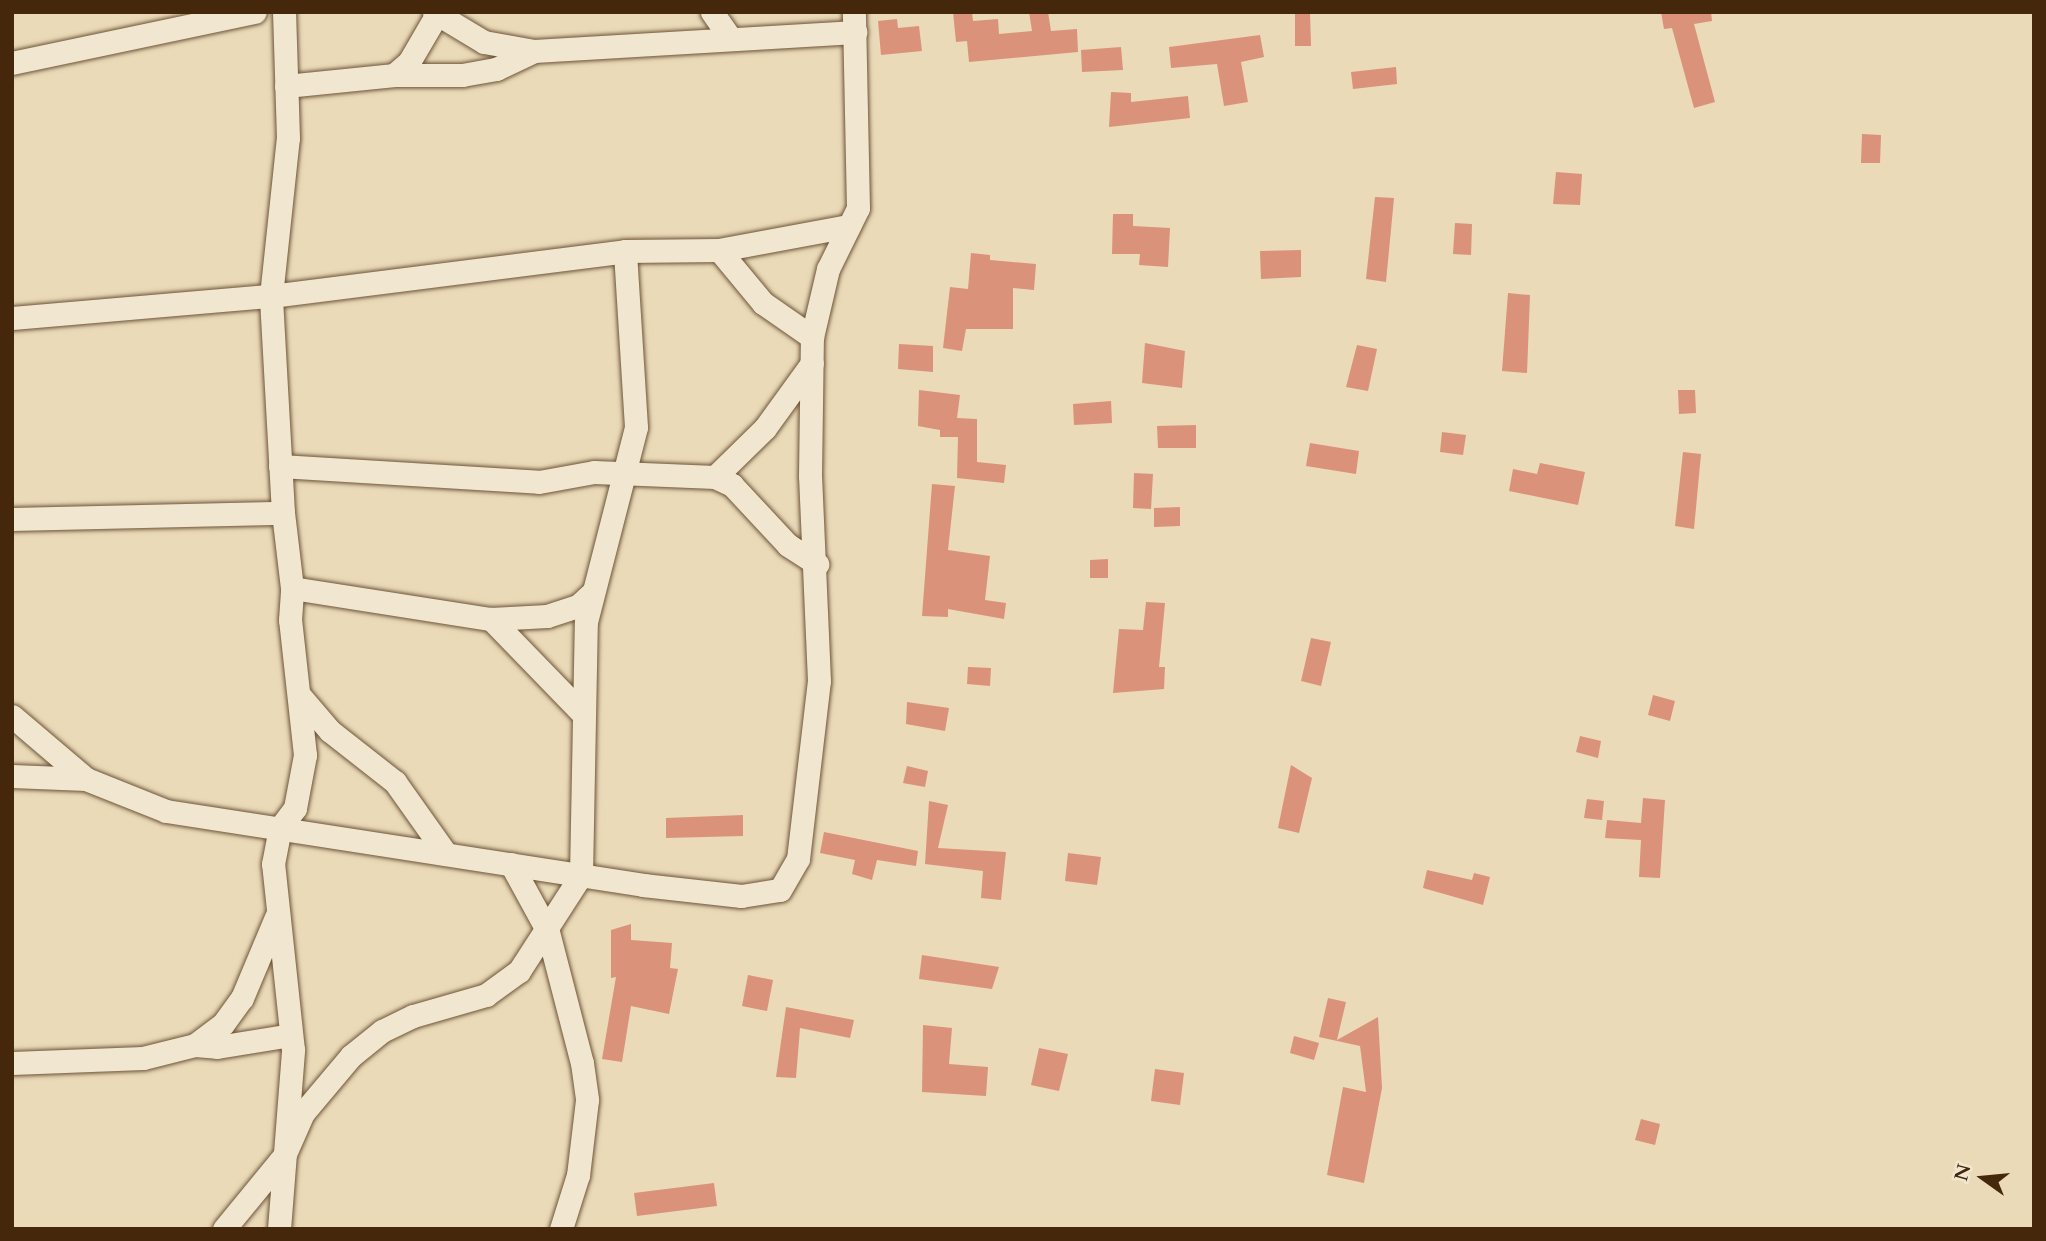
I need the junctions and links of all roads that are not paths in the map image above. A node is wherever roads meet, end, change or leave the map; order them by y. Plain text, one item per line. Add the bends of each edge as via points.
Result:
1 (255, 12) edge
2 (284, 12) edge
3 (701, 12) edge
4 (712, 12) edge
5 (435, 13) edge
6 (161, 21) edge
7 (855, 22) edge
8 (731, 39) junction
9 (691, 42) junction
10 (534, 51) junction
11 (12, 62) edge
12 (394, 75) junction
13 (286, 86) junction
14 (849, 226) junction
15 (719, 250) junction
16 (625, 251) junction
17 (271, 296) junction
18 (12, 318) edge
19 (812, 337) junction
20 (812, 363) junction
21 (279, 466) junction
22 (625, 475) junction
23 (715, 477) junction
24 (283, 513) junction
25 (12, 519) edge
26 (817, 565) junction
27 (292, 588) junction
28 (592, 593) junction
29 (491, 619) junction
30 (300, 696) junction
31 (583, 714) junction
32 (12, 716) edge
33 (12, 776) edge
34 (86, 779) junction
35 (280, 828) junction
36 (446, 854) junction
37 (511, 864) junction
38 (581, 875) junction
39 (277, 914) junction
40 (548, 932) junction
41 (290, 1035) junction
42 (195, 1045) junction
43 (12, 1063) edge
44 (284, 1156) junction
45 (224, 1229) edge
46 (279, 1229) edge
47 (561, 1229) edge

1 - 6 street
2 - 13 street
3 - 9 street
4 - 8 street
5 - 10 street via 484,42
5 - 12 street via 409,62
6 - 11 street
7 - 8 street
7 - 14 street via 859,176 858,208
8 - 9 street
9 - 10 street
10 - 12 street via 496,69 413,78
12 - 13 street
13 - 17 street via 288,138
14 - 15 street
14 - 19 street via 828,269
15 - 16 street
15 - 19 street via 764,303
16 - 17 street
16 - 22 street via 636,427
17 - 18 street
17 - 21 street
19 - 20 street
20 - 23 street via 765,428
20 - 26 street via 810,476
21 - 22 street via 539,482 594,472
21 - 24 street
22 - 23 street
22 - 28 street
23 - 26 street via 732,485 788,545
24 - 25 street
24 - 27 street
26 - 38 street via 819,681 798,859 780,890 741,896
27 - 29 street
27 - 30 street via 290,620
28 - 29 street via 578,606 547,616
28 - 31 street via 586,622
29 - 31 street
30 - 35 street via 301,784 295,808
30 - 36 street via 330,731 394,782
31 - 38 street
32 - 34 street
33 - 34 street
34 - 35 street via 166,811
35 - 36 street
35 - 39 street via 273,864
36 - 37 street
37 - 38 street
37 - 40 street
38 - 40 street
39 - 41 street
39 - 42 street via 242,998 223,1024
40 - 44 street via 519,971 486,995 413,1016 382,1031 352,1056 303,1113
40 - 47 street via 587,1100 578,1175
41 - 42 street via 218,1047
41 - 44 street
42 - 43 street via 143,1058
44 - 45 street
44 - 46 street

